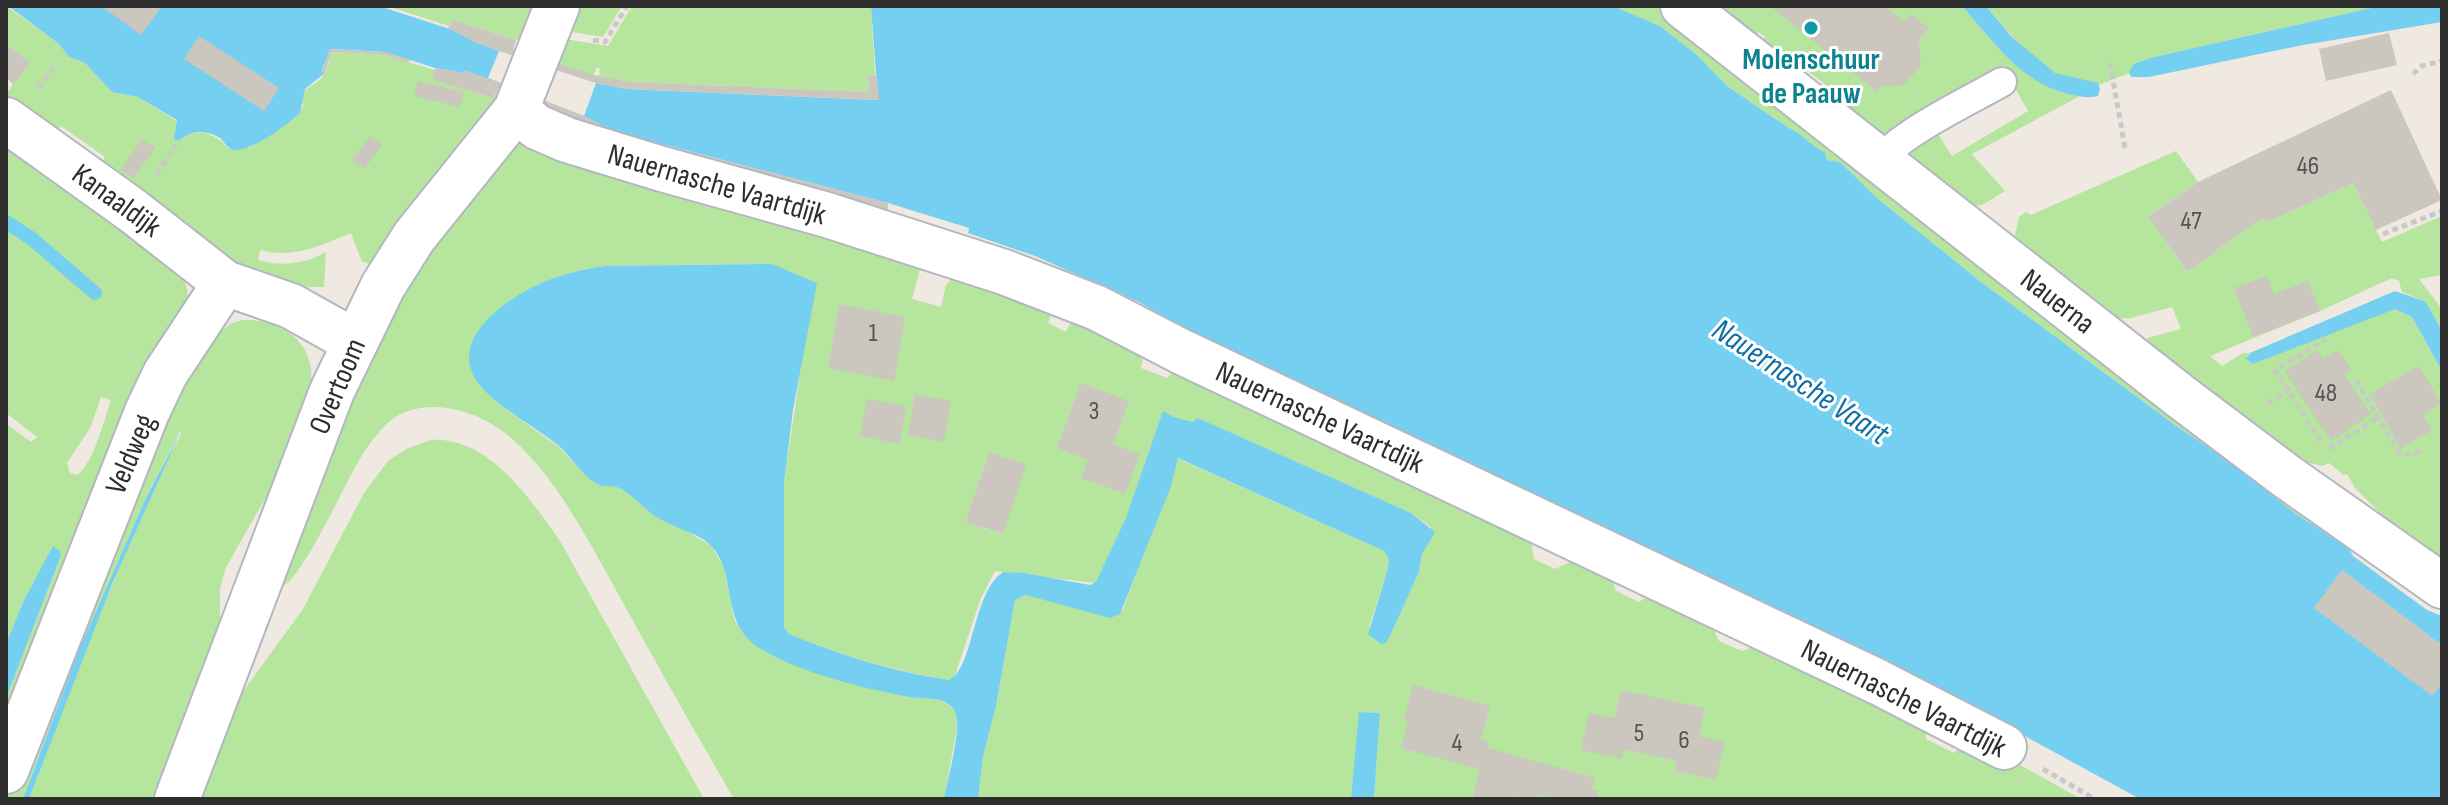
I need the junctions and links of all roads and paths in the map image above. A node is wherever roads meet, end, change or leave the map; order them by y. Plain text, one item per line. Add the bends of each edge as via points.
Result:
1 (557, 6) edge
2 (627, 6) edge
3 (1683, 6) edge
4 (599, 41) dead end
5 (2442, 61) edge
6 (2110, 63) dead end
7 (2413, 74) dead end
8 (2002, 82) dead end
9 (519, 104) junction
10 (6, 120) edge
11 (2125, 148) dead end
12 (1880, 161) junction
13 (2442, 211) edge
14 (2383, 234) dead end
15 (225, 283) junction
16 (2326, 339) dead end
17 (355, 342) junction
18 (2356, 380) dead end
19 (2288, 391) junction
20 (2266, 405) dead end
21 (2379, 417) junction
22 (2423, 449) dead end
23 (2442, 586) edge
24 (2004, 747) joint
25 (6, 771) edge
26 (177, 799) edge
27 (2095, 799) edge

1 - 9 street, Overtoom
2 - 4 path via 605,42
3 - 12 street, Nauerna
5 - 7 path
6 - 11 path
8 - 12 lane via 1907,137
9 - 17 street, Overtoom via 414,237
9 - 24 street, Nauernasche Vaartdijk via 537,127 567,140 928,246 1084,302
10 - 15 street, Kanaaldijk
12 - 23 street, Nauerna via 2250,449
13 - 14 path
15 - 17 street via 291,306
15 - 25 street, Veldweg via 165,374 147,412
16 - 19 path via 2275,370
17 - 26 street, Overtoom
18 - 21 path
19 - 20 path
19 - 21 path via 2327,451
21 - 22 path via 2399,452 2411,455
24 - 27 path, Nauernasche Vaartdijk

